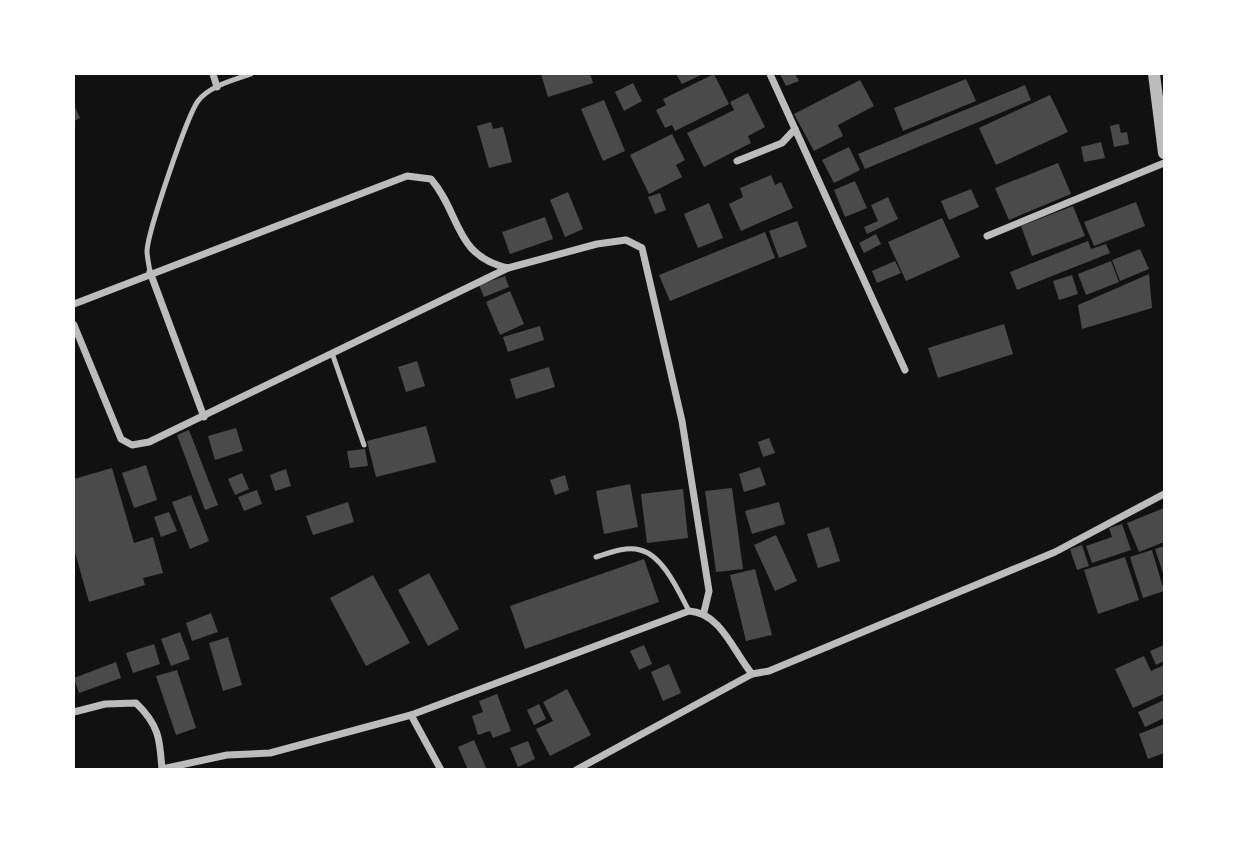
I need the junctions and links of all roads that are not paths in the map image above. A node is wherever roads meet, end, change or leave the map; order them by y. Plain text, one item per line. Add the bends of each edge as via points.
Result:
1 (213, 74) edge
2 (251, 74) edge
3 (769, 74) edge
4 (1154, 74) edge
5 (217, 87) junction
6 (796, 129) junction
7 (1164, 153) edge
8 (737, 161) dead end
9 (1164, 163) edge
10 (987, 236) dead end
11 (508, 268) junction
12 (150, 272) junction
13 (74, 304) edge
14 (74, 325) edge
15 (331, 354) junction
16 (905, 370) dead end
17 (204, 417) junction
18 (364, 445) dead end
19 (1164, 494) edge
20 (596, 557) dead end
21 (689, 611) junction
22 (704, 612) junction
23 (752, 674) junction
24 (74, 712) edge
25 (411, 715) junction
26 (588, 766) edge
27 (162, 769) edge
28 (440, 769) edge
29 (576, 769) edge

1 - 5 street
2 - 5 lane
3 - 6 street
4 - 7 street
5 - 12 lane via 199,100 188,122 147,250
6 - 8 street via 782,143
6 - 16 street
9 - 10 street
11 - 12 street via 488,264 470,250 444,194 431,179 407,176
11 - 15 street
11 - 22 street via 597,244 626,240 642,248 682,421 709,591
12 - 13 street
12 - 17 street
14 - 17 street via 121,439 132,444 149,442
15 - 17 street
15 - 18 lane
19 - 23 street via 1055,552 769,671
20 - 21 lane via 643,550 662,567
21 - 22 street
21 - 25 street
22 - 23 street via 714,619
23 - 26 street
24 - 27 street via 136,703 152,718 160,740
25 - 27 street via 270,753 227,755
25 - 28 street
26 - 29 street

